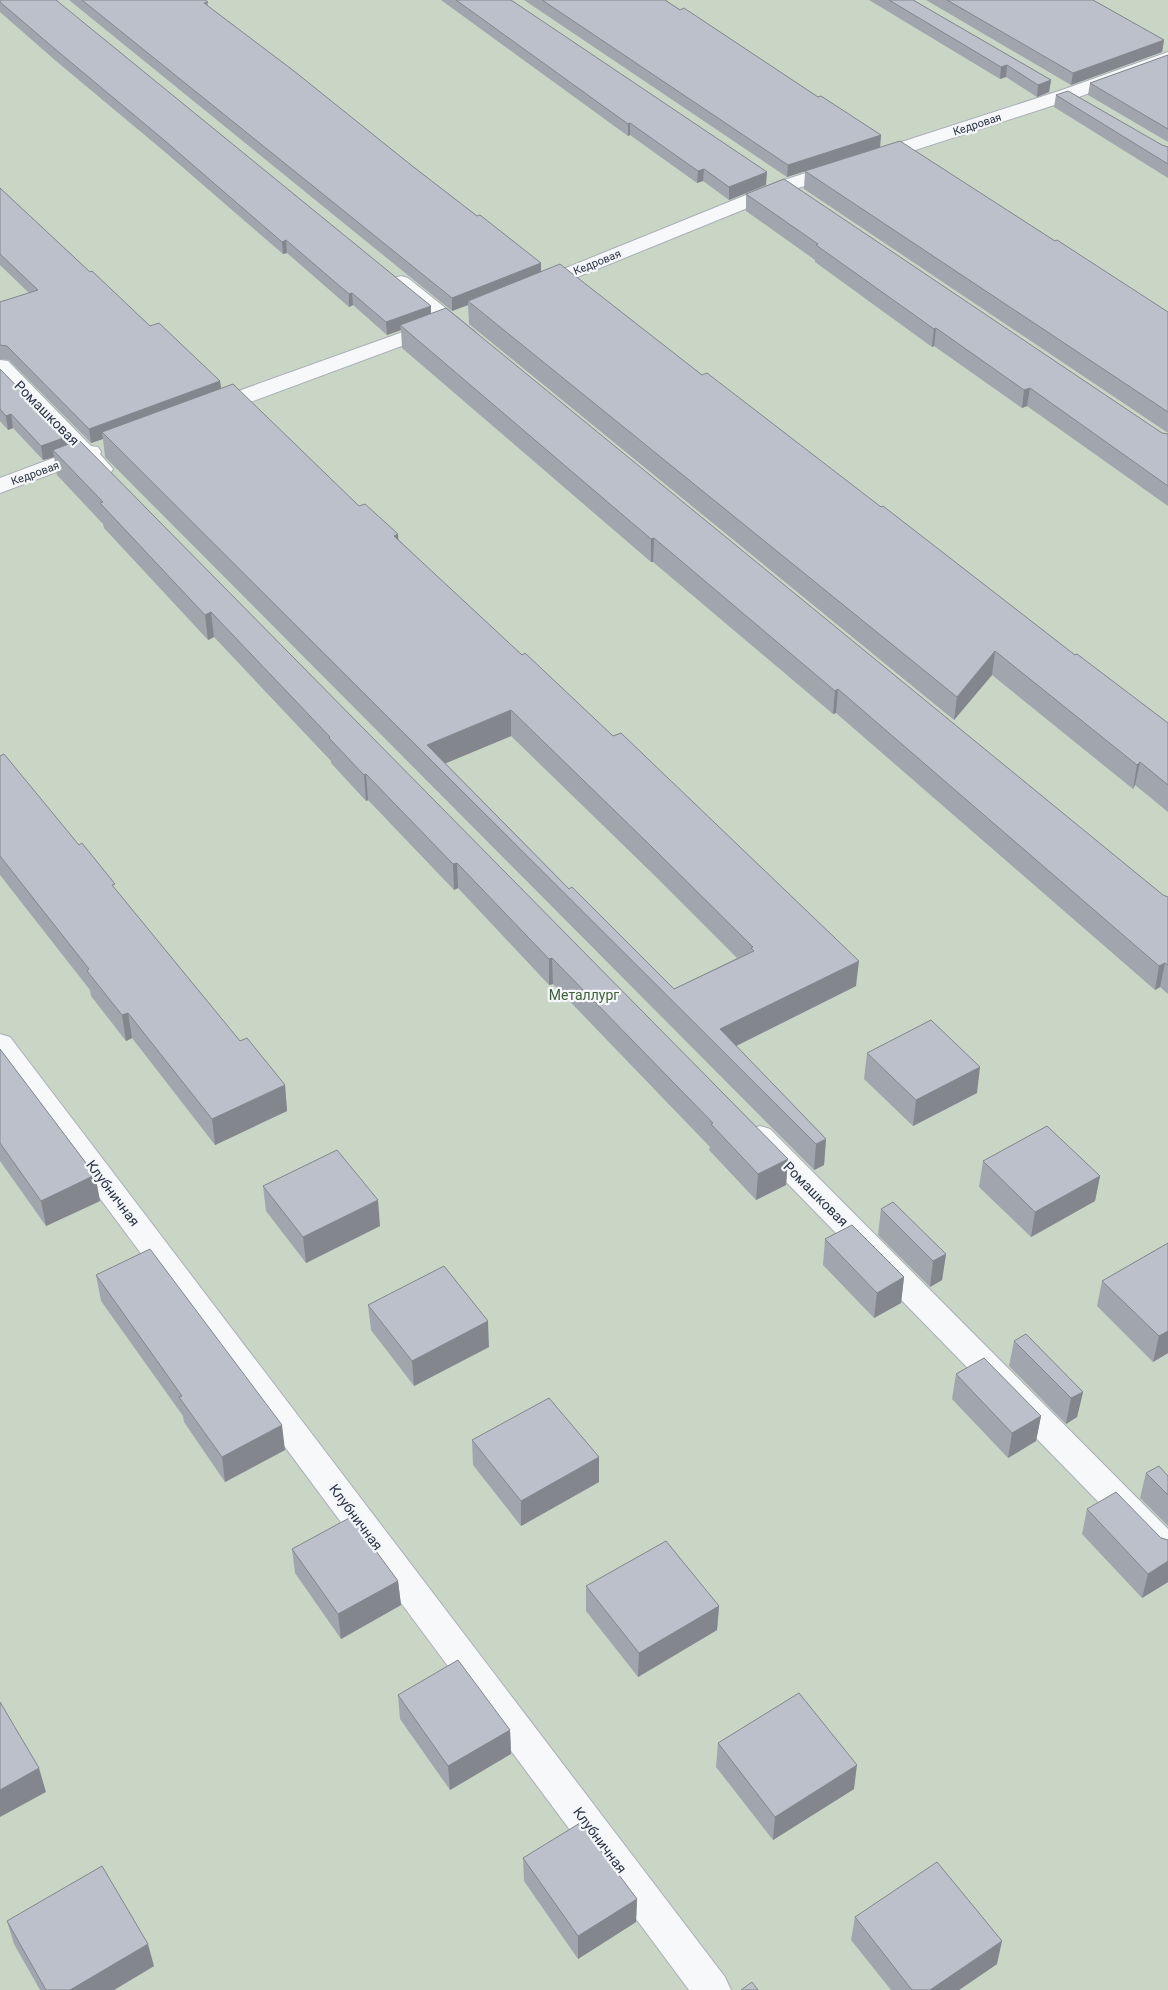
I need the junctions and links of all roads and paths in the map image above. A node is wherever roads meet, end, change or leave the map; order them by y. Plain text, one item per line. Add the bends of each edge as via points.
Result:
1 (1168, 58) edge
2 (388, 271) edge
3 (522, 292) edge
4 (459, 318) junction
5 (480, 346) edge
6 (0, 366) edge
7 (189, 416) edge
8 (96, 450) junction
9 (0, 486) edge
10 (122, 489) edge
11 (0, 1044) edge
12 (742, 1119) edge
13 (1168, 1551) edge
14 (712, 1990) edge

1 - 3 street, Кедровая via 1069,94 785,186
2 - 4 street
4 - 5 street
4 - 7 street
6 - 8 street, Ромашковая
8 - 9 street, Кедровая
8 - 10 street, Ромашковая
11 - 14 street, Клубничная
12 - 13 street, Ромашковая

